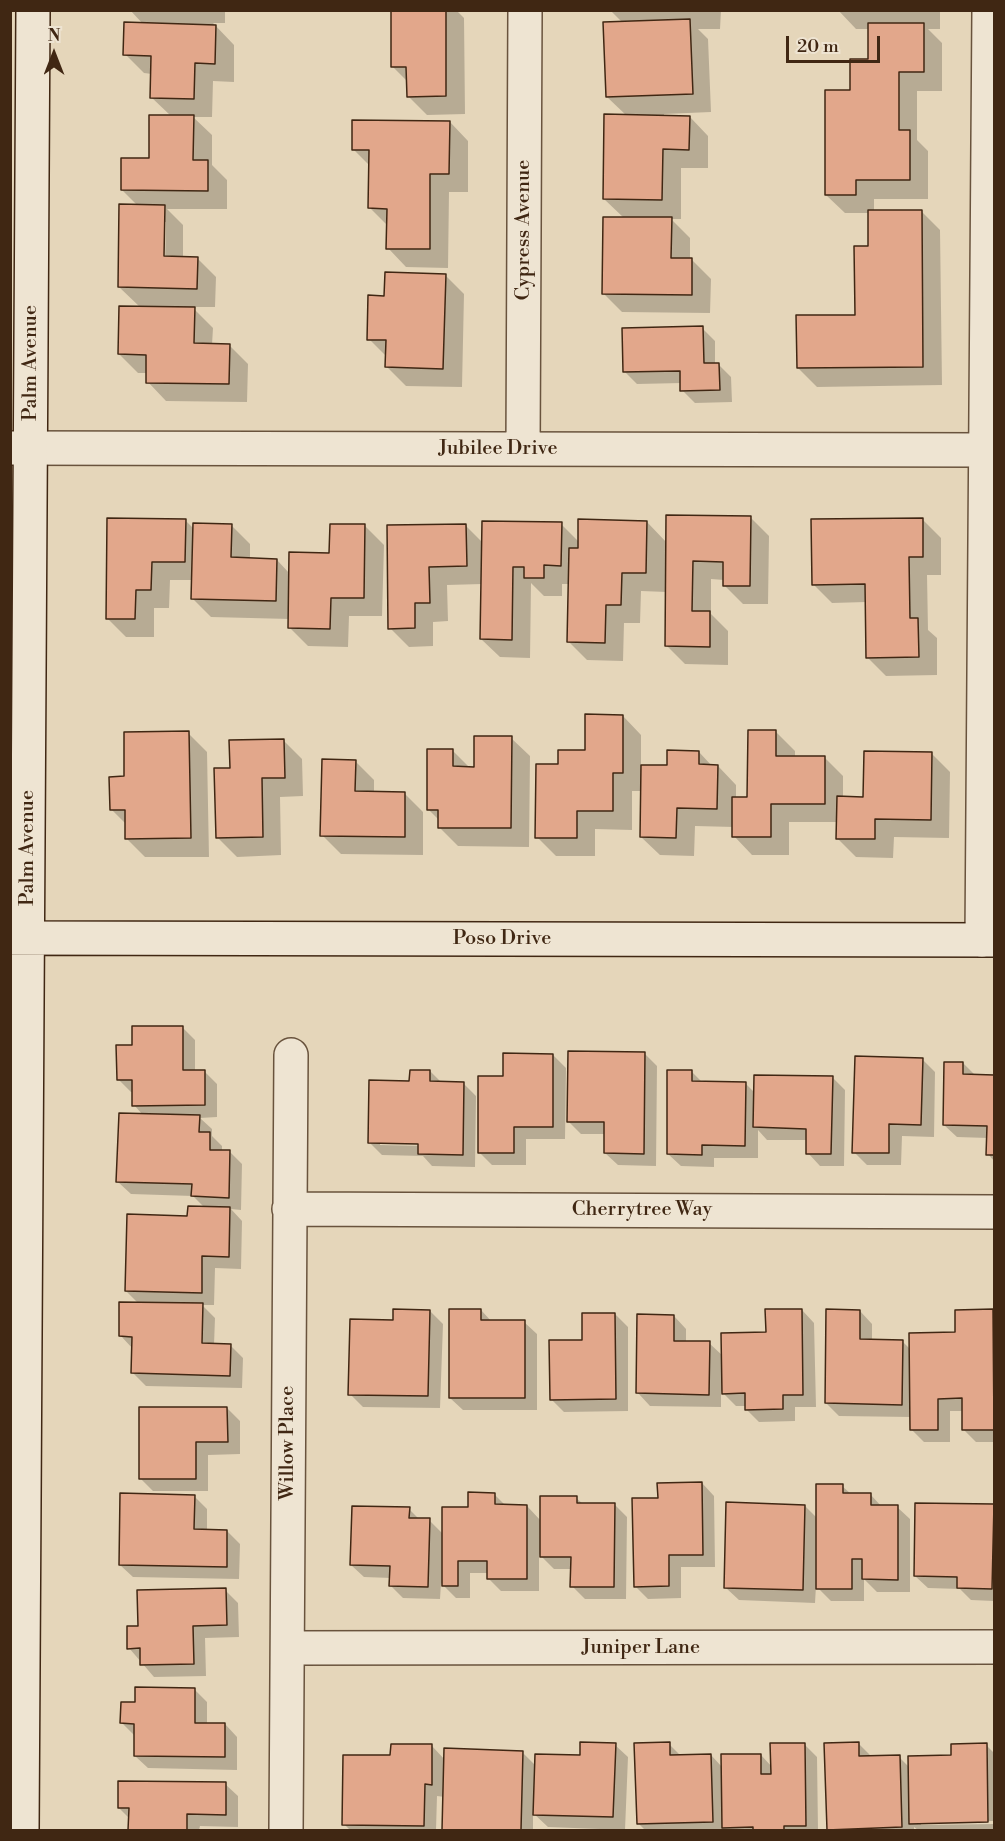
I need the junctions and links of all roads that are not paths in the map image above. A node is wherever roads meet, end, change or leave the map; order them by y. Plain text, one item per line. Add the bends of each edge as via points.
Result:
1 (33, 10) edge
2 (525, 10) edge
3 (989, 10) edge
4 (20, 448) edge
5 (522, 448) junction
6 (986, 450) junction
7 (19, 938) edge
8 (988, 940) edge
9 (291, 1055) dead end
10 (289, 1209) junction
11 (994, 1212) edge
12 (994, 1647) edge
13 (288, 1648) junction
14 (22, 1830) edge
15 (286, 1830) edge

1 - 4 street, Palm Avenue
2 - 5 street, Cypress Avenue
3 - 6 street
4 - 5 street, Jubilee Drive
4 - 7 street, Palm Avenue
5 - 6 street, Jubilee Drive
6 - 8 street
7 - 8 street, Poso Drive
7 - 14 street, Palm Avenue
9 - 10 street, Willow Place
10 - 11 street, Cherrytree Way
10 - 13 street, Willow Place
12 - 13 street, Juniper Lane
13 - 15 street, Willow Place

